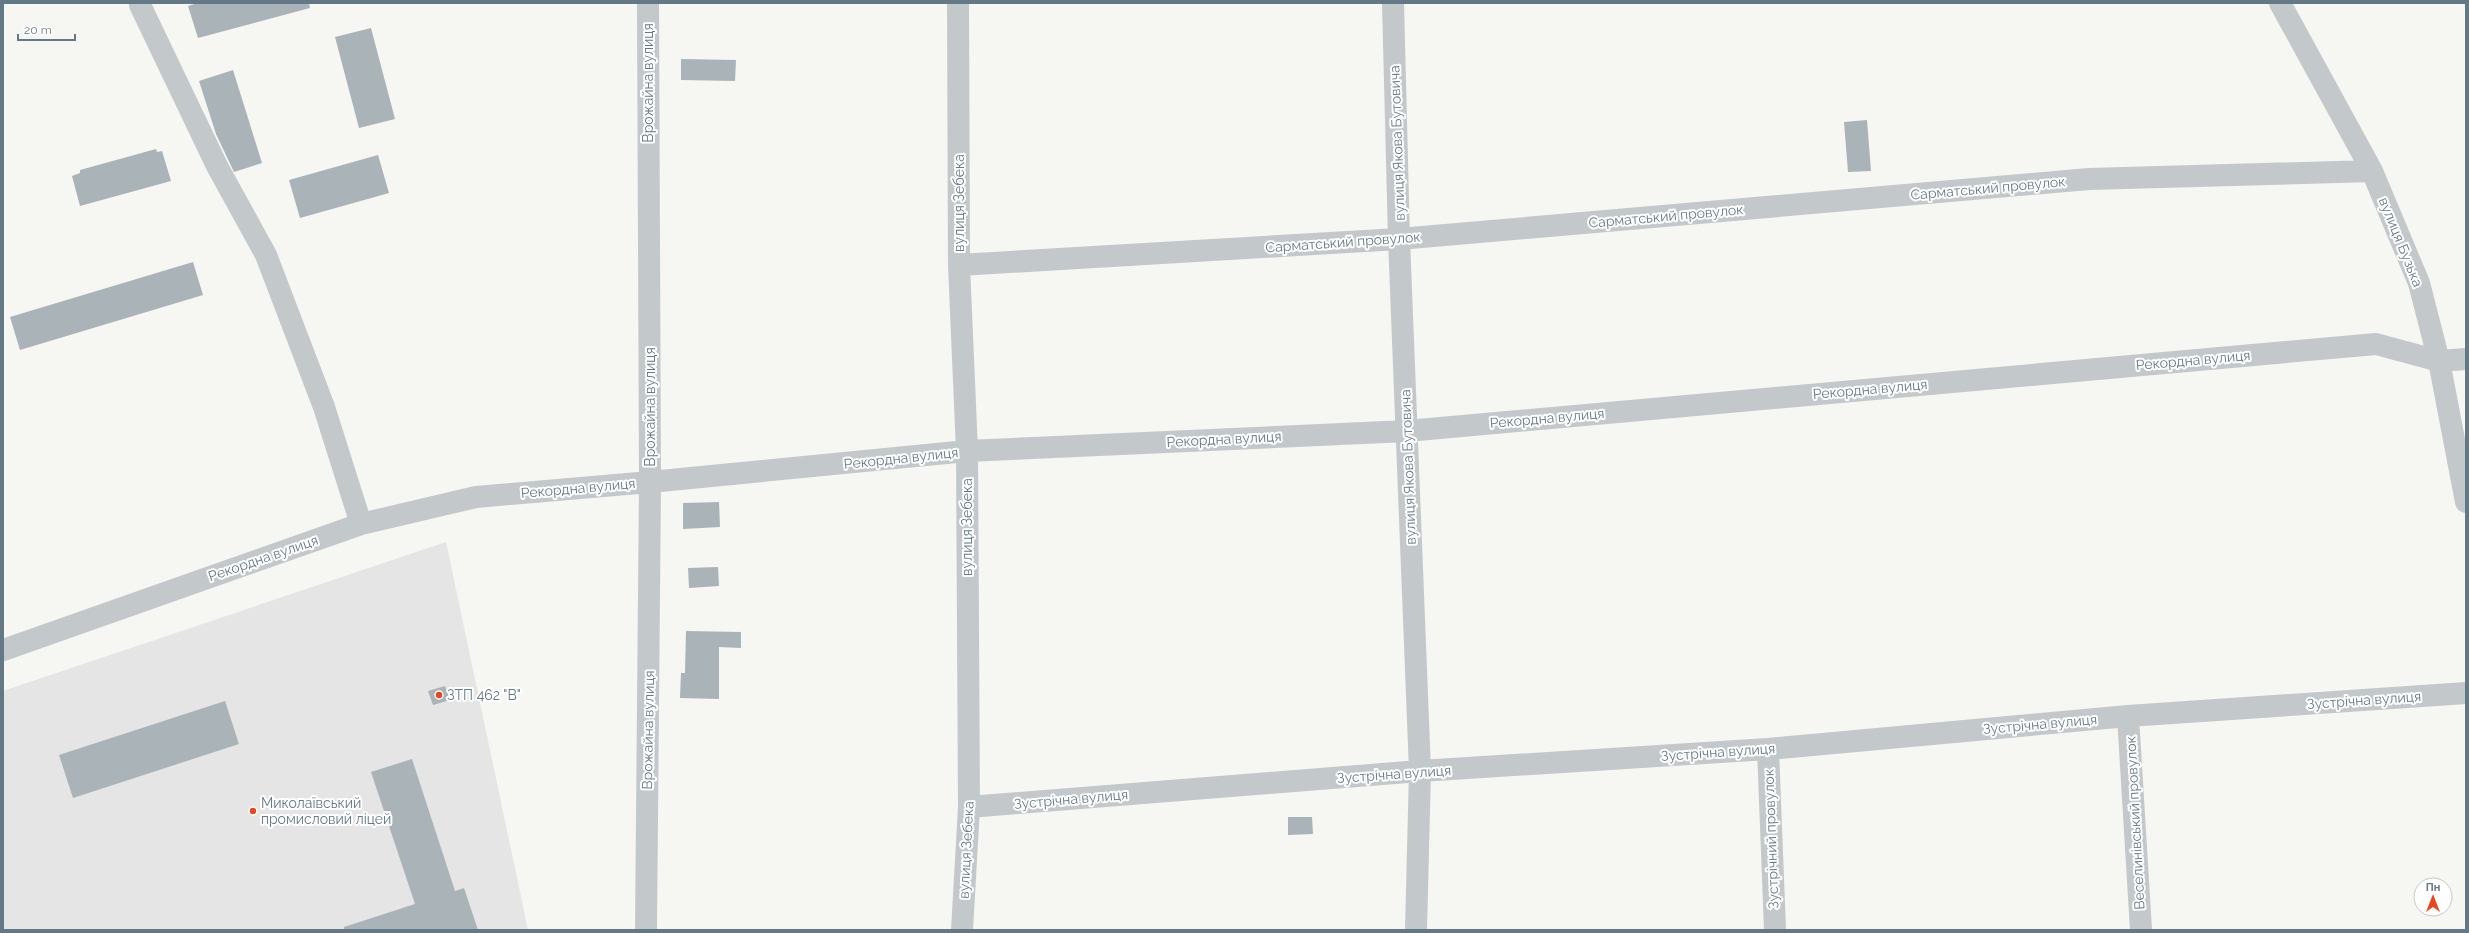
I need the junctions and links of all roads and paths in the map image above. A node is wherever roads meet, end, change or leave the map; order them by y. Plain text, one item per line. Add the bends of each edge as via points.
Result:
1 (648, 3) edge
2 (958, 3) edge
3 (1393, 3) edge
4 (2280, 3) edge
5 (140, 5) dead end
6 (2372, 170) junction
7 (1399, 239) junction
8 (959, 265) junction
9 (2466, 359) edge
10 (2439, 361) junction
11 (1407, 431) junction
12 (967, 451) junction
13 (650, 482) junction
14 (2466, 502) edge
15 (361, 524) junction
16 (3, 650) edge
17 (2466, 693) edge
18 (2128, 716) junction
19 (1768, 749) junction
20 (1420, 771) junction
21 (969, 807) junction
22 (646, 930) edge
23 (962, 930) edge
24 (1416, 930) edge
25 (1775, 930) edge
26 (2140, 930) edge

1 - 13 street, Врожайна вулиця
2 - 8 street, вулиця Зебека
3 - 7 street, вулиця Якова Бутовича
4 - 6 street, вулиця Бузька
5 - 15 street via 217,166 266,255 324,407
6 - 7 street, Сарматський провулок via 2089,179
6 - 10 street, вулиця Бузька via 2420,283
7 - 8 street, Сарматський провулок
7 - 11 street, вулиця Якова Бутовича
8 - 12 street, вулиця Зебека
9 - 10 street, Рекордна вулиця
10 - 11 street, Рекордна вулиця via 2376,344
10 - 14 street, вулиця Бузька
11 - 12 street, Рекордна вулиця
11 - 20 street, вулиця Якова Бутовича
12 - 13 street, Рекордна вулиця
12 - 21 street, вулиця Зебека
13 - 15 street, Рекордна вулиця via 476,497
13 - 22 street, Врожайна вулиця
15 - 16 street, Рекордна вулиця
17 - 18 street, Зустрічна вулиця
18 - 19 street, Зустрічна вулиця
18 - 26 street, Веселинівський провулок
19 - 20 street, Зустрічна вулиця
19 - 25 street, Зустрічний провулок
20 - 21 street, Зустрічна вулиця
20 - 24 street, вулиця Якова Бутовича
21 - 23 street, вулиця Зебека

